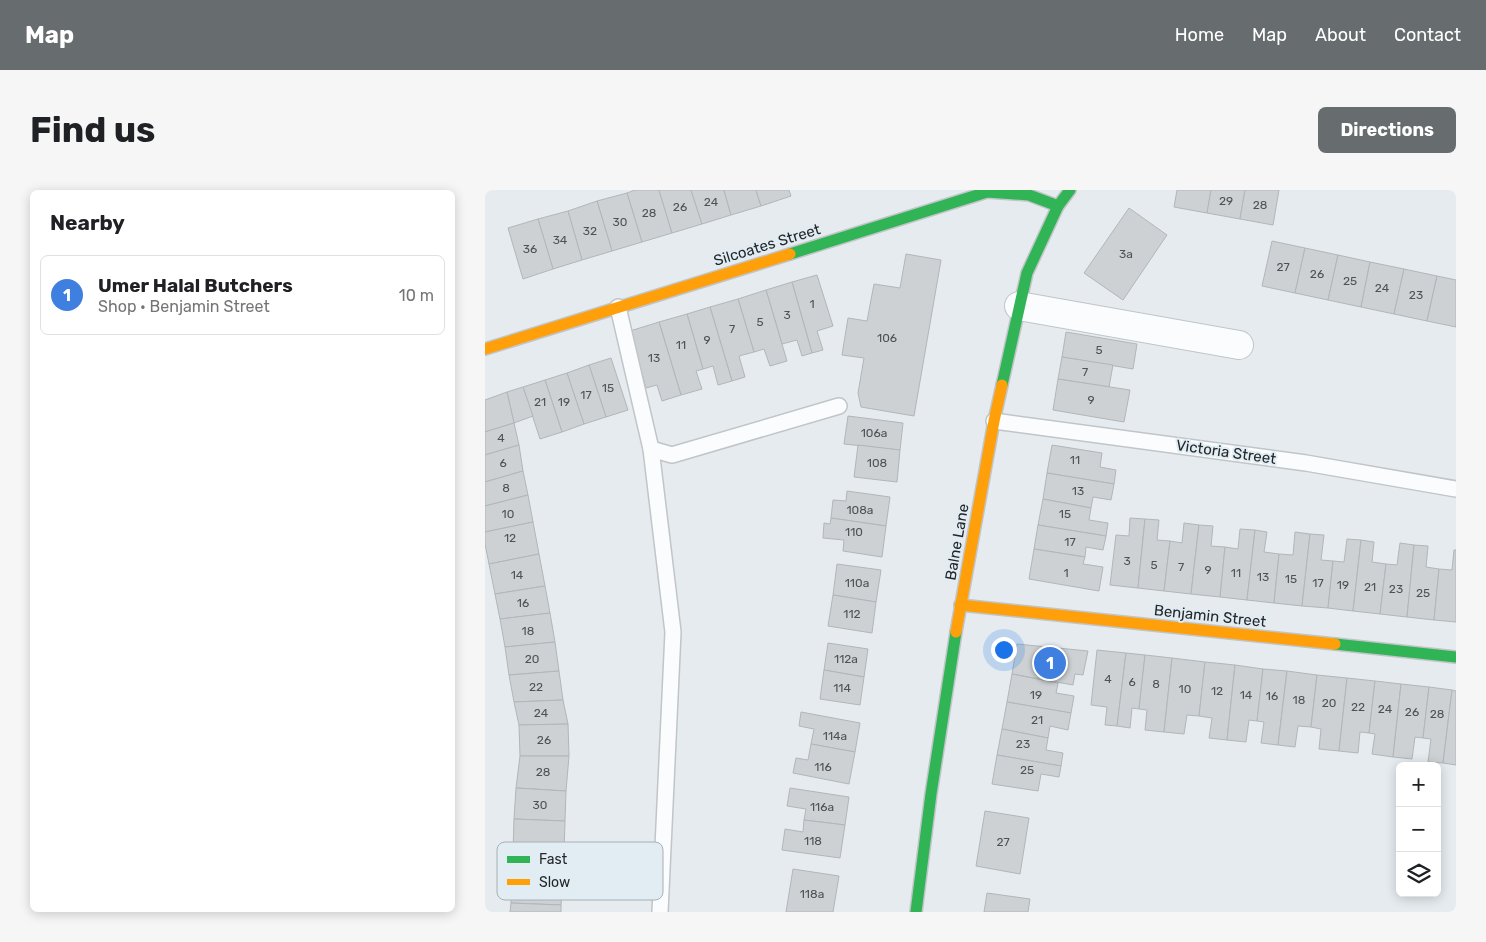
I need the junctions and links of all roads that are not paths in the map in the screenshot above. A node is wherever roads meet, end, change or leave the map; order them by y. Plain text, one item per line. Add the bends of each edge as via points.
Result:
1 (1070, 190) edge
2 (1058, 206) junction
3 (1019, 306) junction
4 (617, 307) junction
5 (1239, 346) dead end
6 (485, 349) edge
7 (839, 406) dead end
8 (994, 421) junction
9 (651, 449) junction
10 (1456, 489) edge
11 (961, 605) junction
12 (1456, 657) edge
13 (663, 847) edge
14 (916, 912) edge

1 - 2 street, Balne Lane
2 - 3 street, Balne Lane via 1027,273
2 - 4 street, Silcoates Street via 1029,195 987,192
3 - 5 street
3 - 8 street, Balne Lane
4 - 6 street, Silcoates Street
4 - 9 lane
7 - 9 lane via 672,455
8 - 10 lane, Victoria Street via 1306,463
8 - 11 street, Balne Lane
9 - 13 lane via 673,632
11 - 12 street, Benjamin Street
11 - 14 street, Balne Lane

